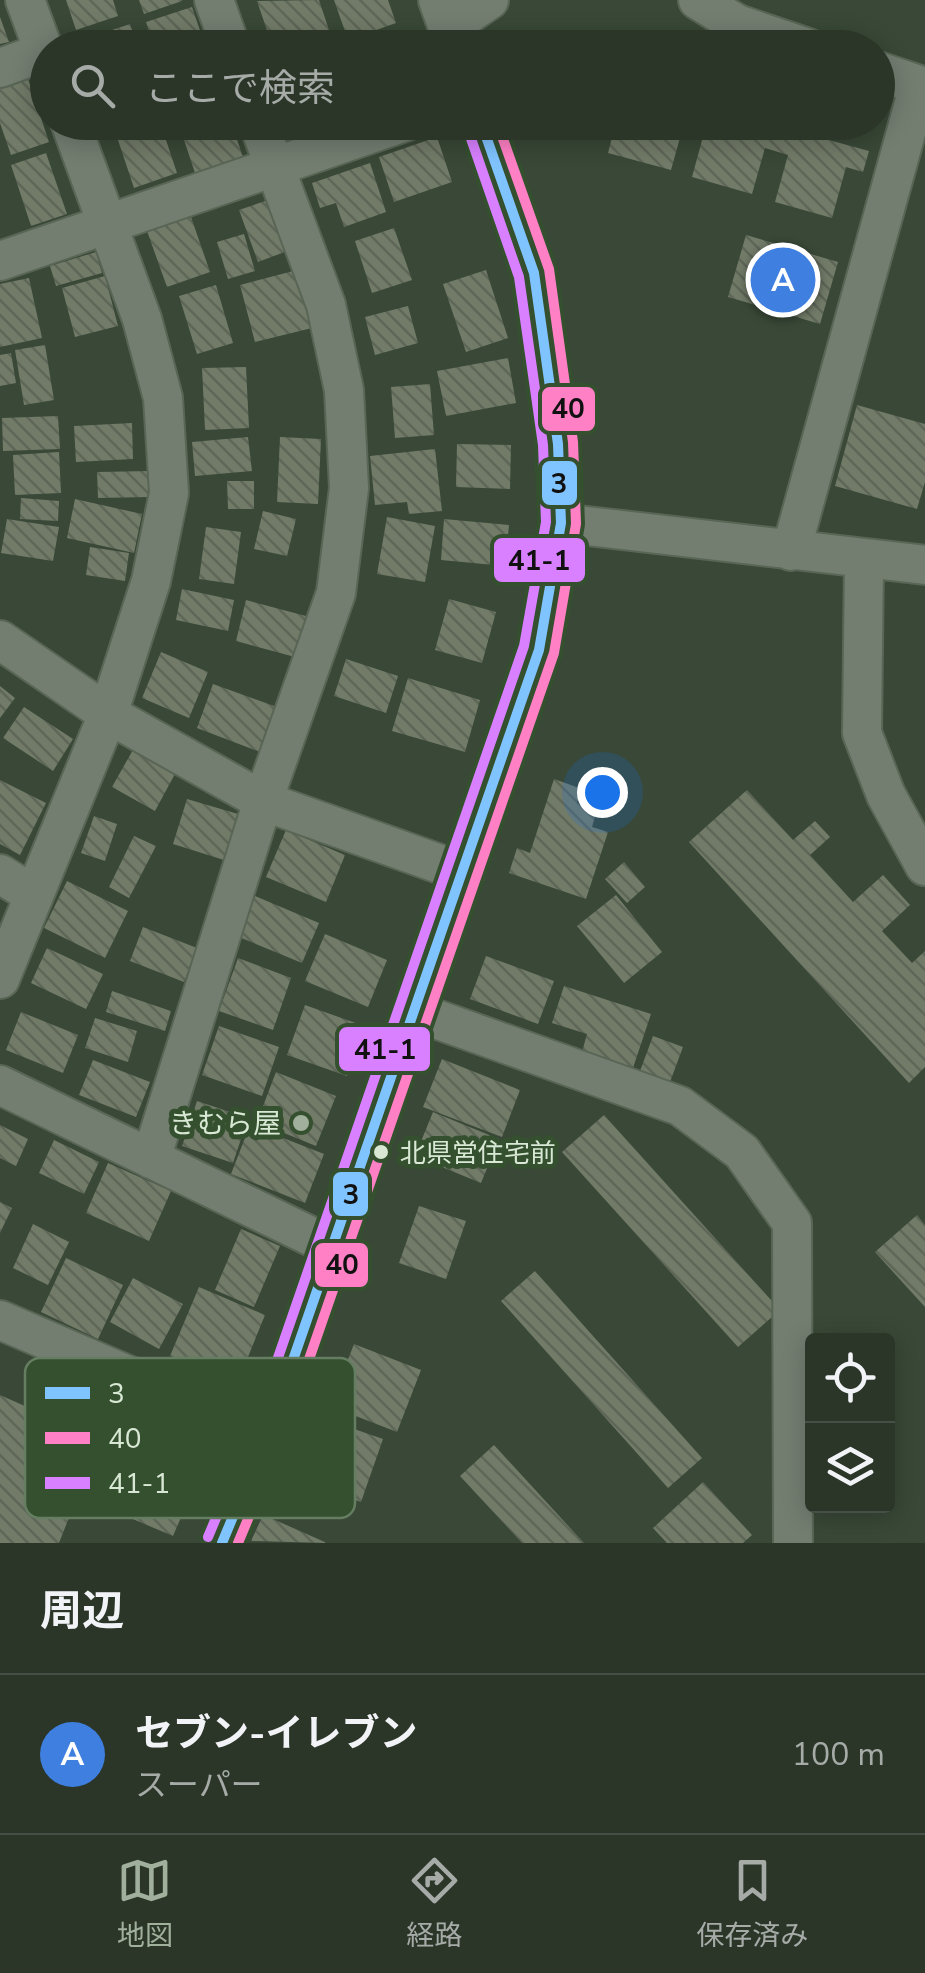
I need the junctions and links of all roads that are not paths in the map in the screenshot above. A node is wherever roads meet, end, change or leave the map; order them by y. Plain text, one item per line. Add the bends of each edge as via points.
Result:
1 (24, 0) edge
2 (214, 0) edge
3 (490, 0) edge
4 (698, 0) edge
5 (447, 25) edge
6 (36, 30) edge
7 (225, 30) edge
8 (755, 30) edge
9 (30, 61) edge
10 (0, 68) edge
11 (895, 77) edge
12 (77, 140) edge
13 (264, 140) edge
14 (354, 140) edge
15 (487, 140) edge
16 (274, 168) junction
17 (108, 225) junction
18 (0, 262) edge
19 (560, 523) junction
20 (791, 551) junction
21 (864, 560) junction
22 (925, 564) edge
23 (0, 640) edge
24 (108, 714) junction
25 (886, 795) junction
26 (263, 802) junction
27 (925, 811) edge
28 (925, 866) edge
29 (465, 873) junction
30 (0, 874) edge
31 (34, 895) junction
32 (0, 978) edge
33 (416, 1012) junction
34 (0, 1085) edge
35 (151, 1159) junction
36 (333, 1247) junction
37 (0, 1320) edge
38 (88, 1358) edge
39 (293, 1358) edge
40 (232, 1518) edge
41 (222, 1543) edge
42 (792, 1543) edge

1 - 6 street
2 - 7 street
3 - 5 street
4 - 8 street
9 - 10 street
11 - 20 street via 919,85
12 - 17 street
13 - 16 street
14 - 16 street
15 - 19 street via 534,273 558,444
16 - 17 street
16 - 26 street via 326,304 344,390 349,488 336,593
17 - 18 street
17 - 24 street via 163,398 169,493 152,581
19 - 20 street
19 - 29 street via 538,650
20 - 21 street
21 - 22 street
21 - 25 street via 862,734
23 - 24 street
24 - 26 street
24 - 31 street
25 - 27 street
25 - 28 street
26 - 29 street
26 - 35 street
29 - 33 street
30 - 31 street
31 - 32 street
33 - 36 street
33 - 42 street via 680,1106 742,1152 792,1224
34 - 35 street
35 - 36 street
36 - 39 street
37 - 38 street
40 - 41 street

